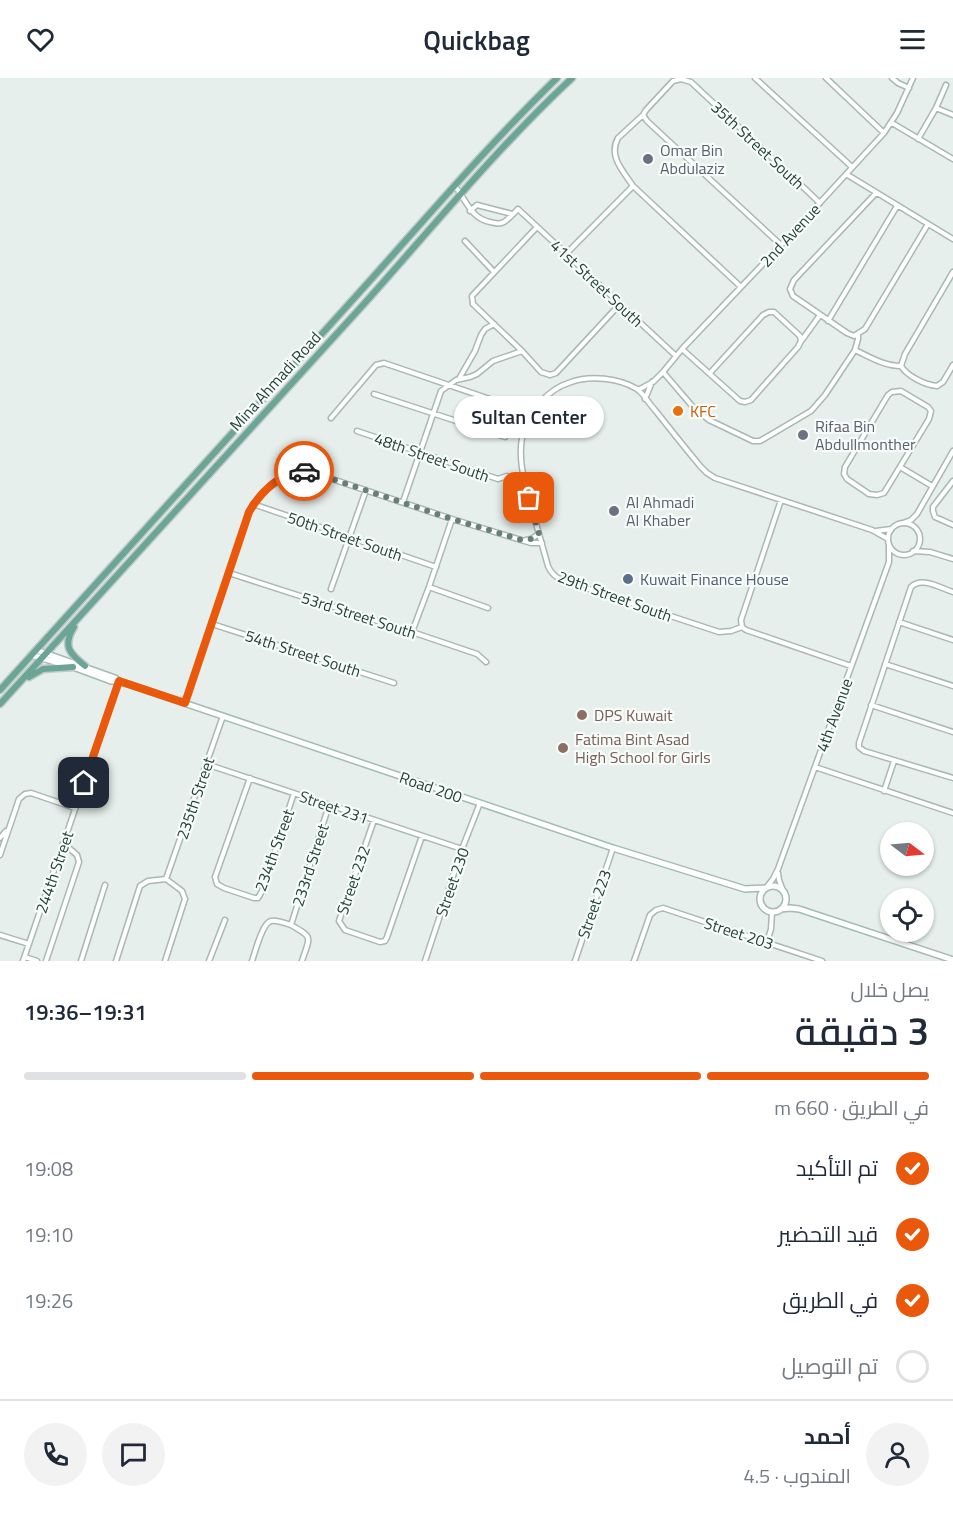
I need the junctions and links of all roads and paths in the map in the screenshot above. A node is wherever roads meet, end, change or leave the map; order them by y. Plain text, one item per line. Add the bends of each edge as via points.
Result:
1 (557, 78) edge
2 (572, 78) edge
3 (755, 78) edge
4 (826, 78) edge
5 (892, 78) edge
6 (913, 78) edge
7 (946, 85) dead end
8 (909, 88) junction
9 (936, 108) junction
10 (643, 115) junction
11 (953, 115) edge
12 (891, 123) junction
13 (884, 133) junction
14 (918, 139) junction
15 (953, 159) edge
16 (852, 167) junction
17 (845, 174) junction
18 (454, 185) junction
19 (633, 186) junction
20 (461, 194) junction
21 (876, 194) junction
22 (820, 203) junction
23 (897, 206) junction
24 (470, 211) junction
25 (513, 214) junction
26 (928, 224) junction
27 (537, 227) junction
28 (953, 239) edge
29 (465, 241) dead end
30 (782, 245) junction
31 (566, 254) junction
32 (494, 272) junction
33 (953, 272) edge
34 (741, 287) junction
35 (620, 304) junction
36 (820, 315) junction
37 (828, 321) junction
38 (494, 324) junction
39 (858, 335) junction
40 (801, 341) junction
41 (682, 349) junction
42 (855, 350) junction
43 (522, 351) junction
44 (676, 356) junction
45 (953, 365) edge
46 (901, 366) junction
47 (663, 372) junction
48 (710, 373) junction
49 (459, 378) junction
50 (653, 382) junction
51 (449, 385) junction
52 (638, 390) junction
53 (374, 394) dead end
54 (645, 399) junction
55 (536, 407) junction
56 (519, 409) junction
57 (432, 414) junction
58 (331, 418) dead end
59 (525, 423) junction
60 (357, 431) dead end
61 (505, 438) dead end
62 (419, 452) junction
63 (952, 453) edge
64 (900, 467) junction
65 (507, 476) dead end
66 (953, 481) edge
67 (932, 486) junction
68 (366, 490) junction
69 (781, 500) junction
70 (403, 502) junction
71 (253, 504) junction
72 (917, 514) junction
73 (452, 519) junction
74 (903, 523) junction
75 (953, 525) edge
76 (891, 529) junction
77 (872, 531) junction
78 (918, 531) junction
79 (539, 535) junction
80 (349, 537) junction
81 (522, 540) junction
82 (919, 541) junction
83 (888, 542) junction
84 (542, 543) junction
85 (913, 551) junction
86 (930, 552) junction
87 (900, 554) junction
88 (953, 559) edge
89 (889, 562) junction
90 (436, 567) junction
91 (229, 573) junction
92 (429, 587) junction
93 (331, 589) dead end
94 (953, 592) edge
95 (488, 608) dead end
96 (85, 610) junction
97 (899, 622) junction
98 (212, 624) junction
99 (742, 627) junction
100 (412, 632) junction
101 (953, 640) edge
102 (34, 652) junction
103 (44, 656) junction
104 (486, 662) dead end
105 (885, 664) junction
106 (85, 666) junction
107 (851, 666) junction
108 (73, 667) junction
109 (119, 681) junction
110 (394, 683) dead end
111 (953, 686) edge
112 (0, 690) edge
113 (8, 696) junction
114 (185, 703) junction
115 (0, 704) edge
116 (871, 705) junction
117 (223, 716) junction
118 (953, 732) edge
119 (894, 761) junction
120 (206, 764) junction
121 (815, 766) junction
122 (250, 778) junction
123 (953, 778) edge
124 (884, 790) junction
125 (294, 793) junction
126 (480, 803) junction
127 (329, 806) junction
128 (75, 808) junction
129 (953, 813) edge
130 (374, 820) junction
131 (9, 828) junction
132 (422, 836) junction
133 (0, 838) edge
134 (63, 843) junction
135 (613, 848) junction
136 (462, 849) junction
137 (0, 855) edge
138 (778, 869) junction
139 (166, 879) junction
140 (105, 885) dead end
141 (766, 888) junction
142 (745, 890) junction
143 (784, 893) junction
144 (761, 906) junction
145 (781, 909) junction
146 (799, 909) junction
147 (772, 912) junction
148 (225, 920) dead end
149 (291, 925) junction
150 (0, 935) edge
151 (767, 942) junction
152 (29, 944) junction
153 (24, 959) edge
154 (953, 960) edge
155 (37, 961) edge
156 (46, 961) edge
157 (81, 961) edge
158 (116, 961) edge
159 (165, 961) edge
160 (209, 961) edge
161 (252, 961) edge
162 (302, 961) edge
163 (425, 961) edge
164 (575, 961) edge
165 (634, 961) edge
166 (822, 961) edge

1 - 18 main road, Mina Ahmadi Road
2 - 20 main road, Mina Ahmadi Road
3 - 16 street
4 - 13 street
5 - 8 street
6 - 8 street, 2nd Avenue
7 - 9 street
8 - 12 street, 2nd Avenue
9 - 11 street
9 - 14 street
10 - 19 street via 618,138 614,147 616,161
10 - 22 street, 35th Street South via 674,81 691,82
10 - 30 street
12 - 13 street, 2nd Avenue
12 - 14 street
13 - 16 street, 2nd Avenue
14 - 15 street
16 - 17 street, 2nd Avenue
17 - 21 street
17 - 22 street, 2nd Avenue
18 - 20 street
18 - 102 main road, Mina Ahmadi Road
19 - 31 street
19 - 34 street
20 - 24 street
20 - 96 main road, Mina Ahmadi Road
21 - 23 street
21 - 36 street via 794,280 790,289 793,296
22 - 30 street, 2nd Avenue
23 - 26 street
23 - 37 street
24 - 25 street via 477,205
24 - 25 street via 483,221 500,224
25 - 27 street, 41st Street South via 518,209
26 - 28 street
26 - 39 street via 865,330
27 - 31 street, 41st Street South
27 - 32 street
29 - 32 street
30 - 34 street, 2nd Avenue
31 - 35 street, 41st Street South
32 - 38 street via 472,300
33 - 46 street
34 - 41 street, 2nd Avenue
35 - 43 street via 556,373 541,372
35 - 44 street, 41st Street South
36 - 37 street
36 - 40 street
37 - 39 street
38 - 43 street
38 - 49 street via 481,335
39 - 42 street
40 - 48 street via 751,400 740,401
40 - 48 street via 774,312 769,312
41 - 44 street, 2nd Avenue
41 - 48 street
42 - 46 street via 884,364
42 - 47 street via 811,411 760,441 709,420
43 - 49 street via 493,360 470,377
44 - 47 street, 2nd Avenue
45 - 46 street via 937,386 930,386
47 - 50 street, 2nd Avenue
49 - 51 street
50 - 52 street, 2nd Avenue
50 - 54 street, 2nd Avenue
51 - 56 street
51 - 57 street via 441,391
51 - 58 street via 384,363 376,365
52 - 54 street
52 - 55 street, 29th Street South via 600,378 578,380 555,389
53 - 57 street
54 - 69 street via 707,473
55 - 56 street
55 - 59 street, 29th Street South
56 - 59 street
57 - 61 street
57 - 62 street
59 - 79 street, 29th Street South via 521,464
60 - 62 street, 48th Street South
62 - 65 street, 48th Street South via 498,479
62 - 70 street
63 - 67 street
64 - 64 street via 884,493 877,495 869,494 844,474 844,467 888,395 901,391 931,411
64 - 67 street
66 - 75 street via 933,507 935,517
67 - 72 street
68 - 70 street
68 - 71 street via 308,471 295,471 262,493
68 - 80 street
69 - 77 street
69 - 99 street via 741,620
70 - 73 street
71 - 80 street, 50th Street South
71 - 91 street
72 - 74 street
72 - 78 street
73 - 81 street
73 - 90 street
74 - 76 street
74 - 78 street
76 - 77 street
76 - 83 street
77 - 83 street
78 - 82 street
79 - 81 street
79 - 84 street, 29th Street South
80 - 90 street, 50th Street South
80 - 93 street
81 - 84 street
82 - 85 street
82 - 86 street
83 - 87 street
83 - 89 street, 4th Avenue
84 - 99 street, 29th Street South via 548,566 558,579 719,632
85 - 86 street
85 - 87 street
86 - 88 street
87 - 89 street
89 - 107 street, 4th Avenue
90 - 92 street
91 - 98 street
91 - 100 street, 53rd Street South
92 - 95 street
92 - 100 street
94 - 97 street via 924,582 915,583
96 - 103 main road, Mina Ahmadi Road
96 - 106 main road via 68,642 72,656
97 - 101 street
97 - 105 street
98 - 110 street, 54th Street South
98 - 114 street
99 - 107 street
100 - 104 street, 53rd Street South via 477,654
102 - 103 main road, Road 200
102 - 112 main road, Mina Ahmadi Road
103 - 106 main road, Road 200
103 - 108 main road, Road 200
103 - 113 main road, Mina Ahmadi Road
105 - 111 street
105 - 116 street
106 - 109 main road, Road 200
107 - 121 street, 4th Avenue
108 - 109 main road, Road 200
108 - 113 main road via 37,671
109 - 114 main road, Road 200
109 - 128 street, 244th Street
113 - 115 main road, Mina Ahmadi Road
114 - 117 main road, Road 200
116 - 118 street
116 - 119 street via 860,747
117 - 120 street, 235th Street
117 - 126 main road, Road 200
119 - 123 street
119 - 124 street
120 - 122 street, Street 231
120 - 139 street, 235th Street
121 - 124 street
121 - 138 street, 4th Avenue
122 - 125 street, Street 231
122 - 125 street, 234th Street via 215,877 224,888 258,898
124 - 129 street
125 - 127 street, Street 231
126 - 135 main road, Road 200
126 - 136 street, Street 230
127 - 130 street, Street 231
127 - 149 street, 233rd Street
128 - 131 street via 25,794 19,799
128 - 134 street, 244th Street
130 - 132 street, Street 231
130 - 132 street, Street 232 via 339,921 345,930 380,942 387,937
131 - 133 street
131 - 137 street
132 - 136 street, Street 231
134 - 152 street, 244th Street
134 - 156 street via 78,857 78,864
135 - 142 main road, Road 200
135 - 164 street, Street 223
136 - 163 street, Street 230
138 - 141 street, 4th Avenue
138 - 143 street
139 - 158 street via 147,880 140,886
139 - 159 street via 182,891 185,899
140 - 157 street
141 - 142 main road, Road 200
141 - 143 main road via 775,886
141 - 144 main road via 760,895
142 - 144 main road, Road 200
143 - 145 main road via 785,905
143 - 146 main road
144 - 147 main road
145 - 146 main road
145 - 147 main road
146 - 154 main road
147 - 151 street
148 - 160 street
149 - 161 street, 233rd Street via 267,922
149 - 162 street, 233rd Street via 308,937
150 - 152 street
151 - 165 street, Street 203 via 666,909 656,910
151 - 166 street, Street 203
152 - 153 street, 244th Street
153 - 155 street

